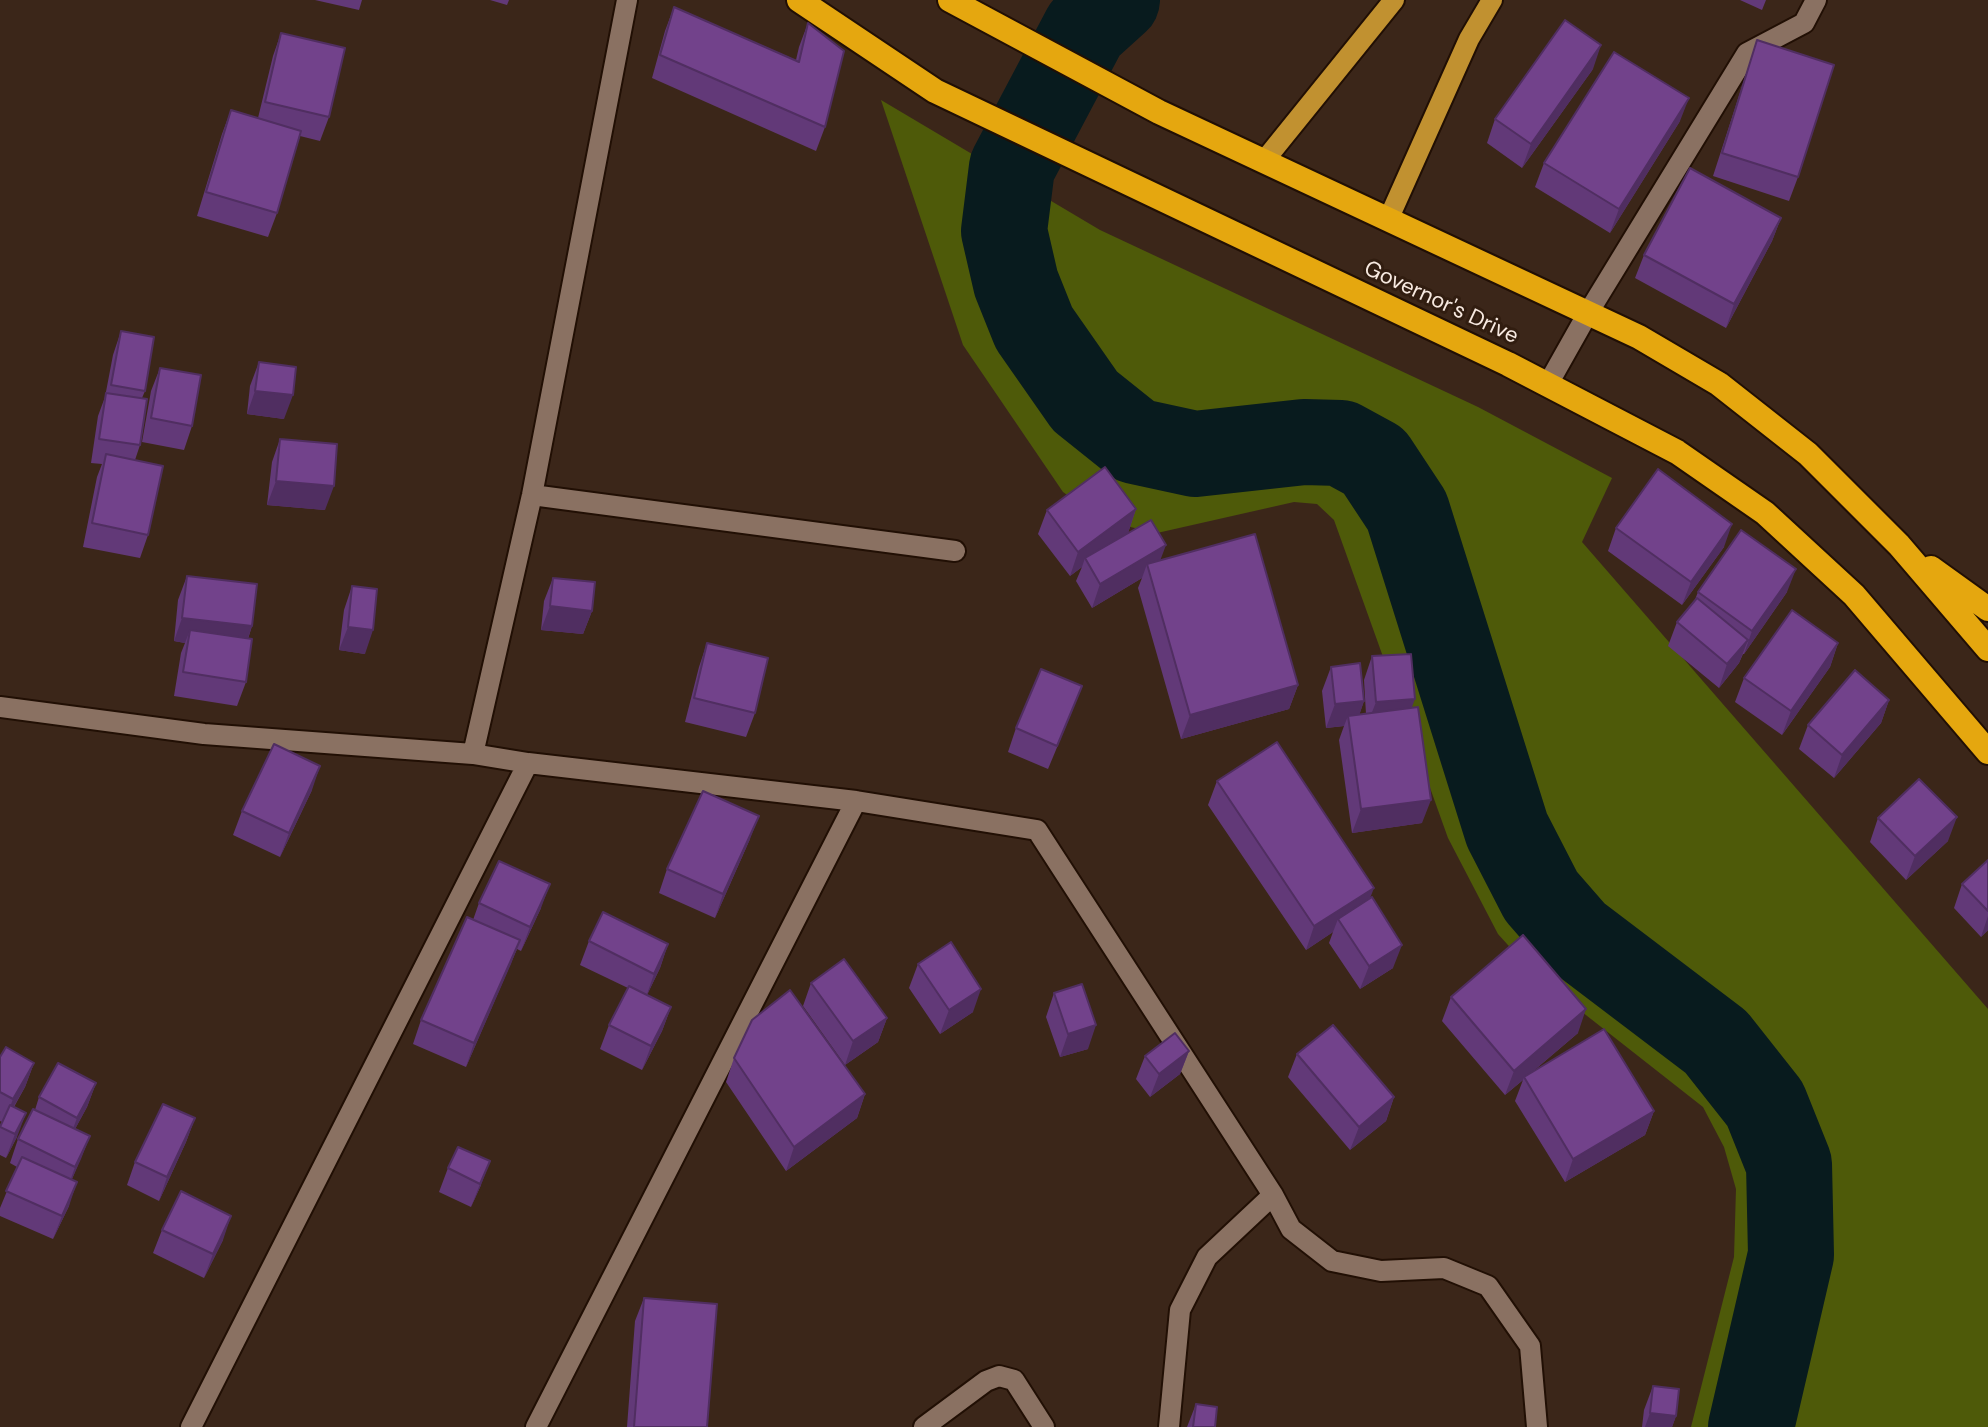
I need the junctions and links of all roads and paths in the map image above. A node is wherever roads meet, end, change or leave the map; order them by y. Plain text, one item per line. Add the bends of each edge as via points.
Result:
1 (627, 0) edge
2 (799, 0) edge
3 (950, 0) edge
4 (1394, 0) edge
5 (1492, 0) edge
6 (1816, 0) edge
7 (1264, 161) junction
8 (1388, 220) junction
9 (1588, 313) junction
10 (1548, 384) junction
11 (532, 495) junction
12 (1899, 545) junction
13 (955, 551) dead end
14 (1988, 609) edge
15 (1988, 649) edge
16 (0, 707) edge
17 (1988, 752) edge
18 (473, 754) junction
19 (528, 763) junction
20 (856, 801) junction
21 (1273, 1195) junction
22 (191, 1427) edge
23 (536, 1427) edge
24 (924, 1427) edge
25 (1044, 1427) edge
26 (1169, 1427) edge
27 (1537, 1427) edge

1 - 11 street
2 - 10 highway, Governor's Drive via 935,91
3 - 7 highway via 1159,112
4 - 7 main road
5 - 8 main road via 1462,53
6 - 9 street via 1804,23 1747,53
7 - 8 highway
8 - 9 highway
9 - 10 street
9 - 12 highway via 1719,384 1808,454
10 - 17 highway, Governor's Drive via 1677,452 1765,513 1854,595
11 - 13 street
11 - 18 street
12 - 14 highway
12 - 15 highway
16 - 18 street via 204,734
18 - 19 street
19 - 20 street
19 - 22 street
20 - 21 street via 1037,830
20 - 23 street
21 - 26 street via 1207,1257 1180,1310
21 - 27 street via 1291,1229 1332,1261 1381,1271 1444,1268 1488,1286 1530,1346
24 - 25 street via 999,1376 1014,1380

